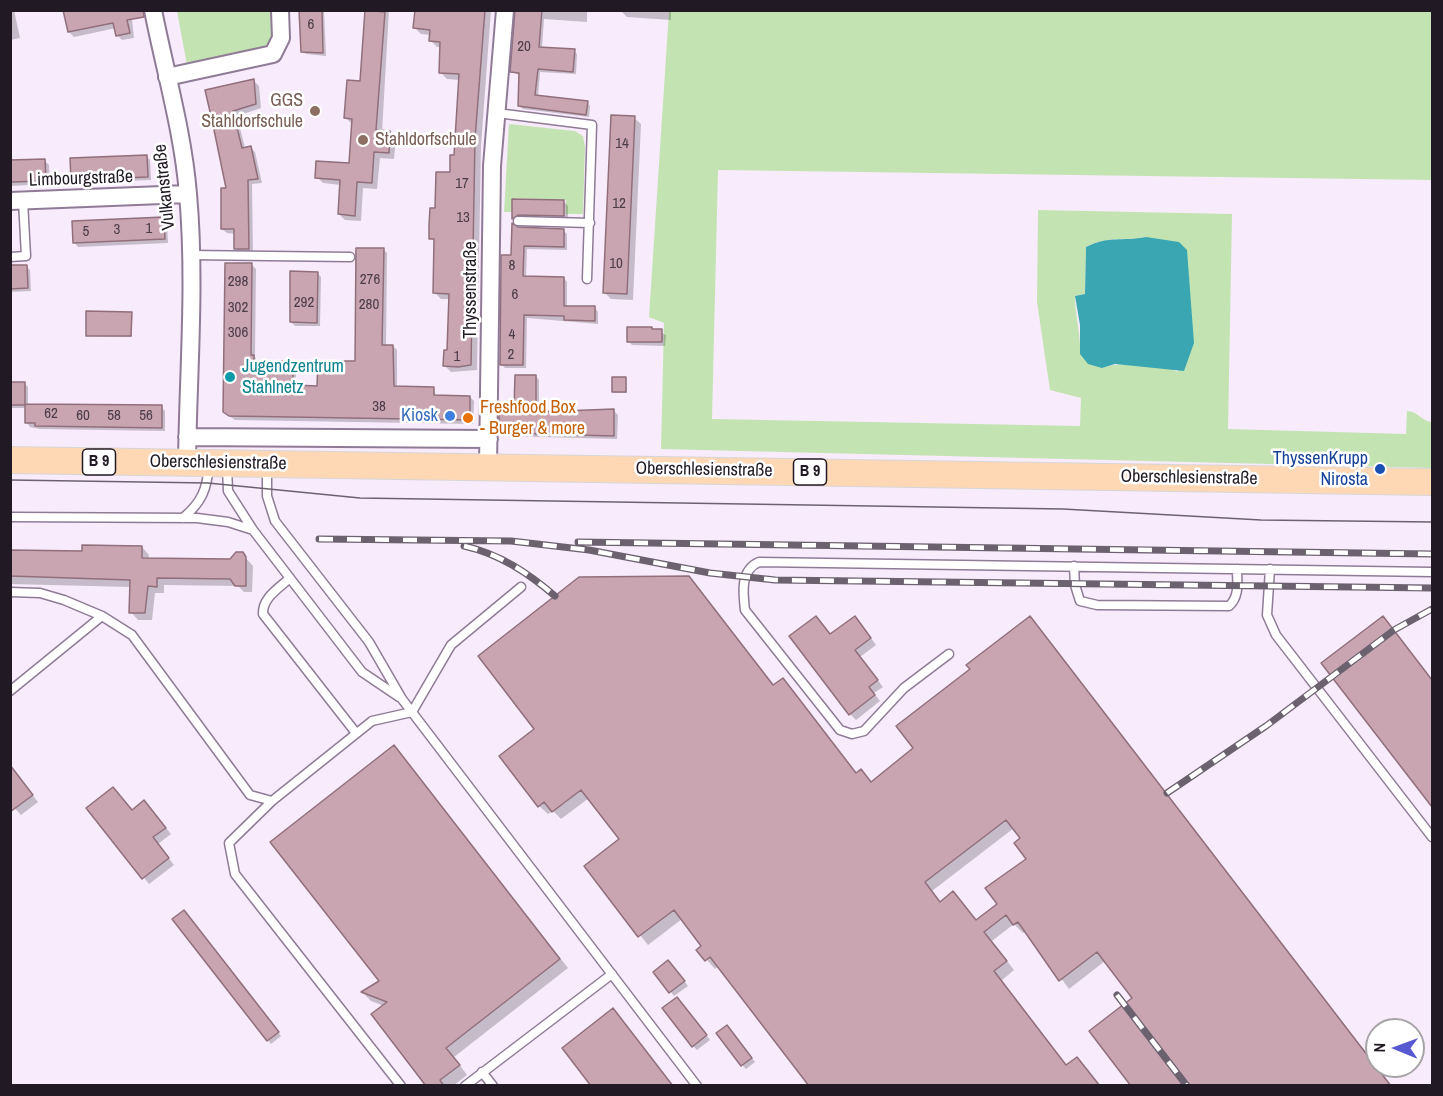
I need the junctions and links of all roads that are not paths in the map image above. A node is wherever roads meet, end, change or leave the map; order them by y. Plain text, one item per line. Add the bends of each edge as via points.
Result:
1 (153, 10) edge
2 (280, 10) edge
3 (505, 10) edge
4 (166, 77) junction
5 (496, 112) junction
6 (188, 194) junction
7 (17, 201) edge
8 (518, 221) dead end
9 (590, 223) junction
10 (190, 255) junction
11 (10, 257) edge
12 (350, 257) dead end
13 (587, 279) dead end
14 (187, 437) junction
15 (489, 439) junction
16 (10, 460) edge
17 (208, 463) junction
18 (268, 464) junction
19 (488, 467) junction
20 (1432, 482) edge
21 (10, 517) edge
22 (183, 518) junction
23 (253, 530) junction
24 (1074, 566) junction
25 (1237, 569) junction
26 (1270, 569) junction
27 (1432, 572) edge
28 (290, 578) junction
29 (521, 587) dead end
30 (10, 592) edge
31 (102, 616) junction
32 (949, 654) dead end
33 (10, 692) edge
34 (402, 699) junction
35 (412, 712) junction
36 (357, 733) junction
37 (272, 801) junction
38 (1432, 837) edge
39 (612, 974) junction
40 (482, 1072) junction
41 (401, 1086) edge
42 (465, 1086) edge
43 (493, 1086) edge
44 (697, 1086) edge

1 - 4 street, Vulkanstraße
2 - 4 street via 281,39 273,54
3 - 5 street, Thyssenstraße
4 - 6 street, Vulkanstraße
5 - 9 lane via 592,125
5 - 15 street, Thyssenstraße
6 - 7 street, Limbourgstraße
6 - 10 street, Vulkanstraße
7 - 11 lane via 26,256
8 - 9 lane
9 - 13 lane
10 - 12 lane
10 - 14 street, Vulkanstraße
14 - 15 street, Oberschlesienstraße
14 - 17 street, Vulkanstraße
15 - 19 street, Thyssenstraße
16 - 17 main road, Oberschlesienstraße / B 9
17 - 18 main road, Oberschlesienstraße / B 9
17 - 22 lane via 208,483 201,502
17 - 23 lane
18 - 19 main road, Oberschlesienstraße / B 9
18 - 34 lane via 267,496 275,521 369,642
19 - 20 main road, Oberschlesienstraße / B 9
21 - 22 lane
22 - 23 lane via 228,522
23 - 28 lane
24 - 25 lane
24 - 25 lane via 1080,602 1097,605 1229,606 1235,601
24 - 32 lane via 759,562 747,572 742,592 745,610 840,730 852,734 864,731 904,688
25 - 26 lane
26 - 27 lane
26 - 38 lane via 1267,615 1276,635
28 - 34 lane via 362,672
28 - 36 lane via 268,597 263,614
29 - 35 lane via 451,645
30 - 31 lane via 40,593
31 - 33 lane
31 - 37 lane via 132,635 250,795
34 - 35 lane
35 - 36 lane via 372,721
35 - 39 lane
36 - 37 lane
37 - 41 lane via 230,843 235,874
39 - 40 lane
39 - 44 lane
40 - 42 lane
40 - 43 lane

